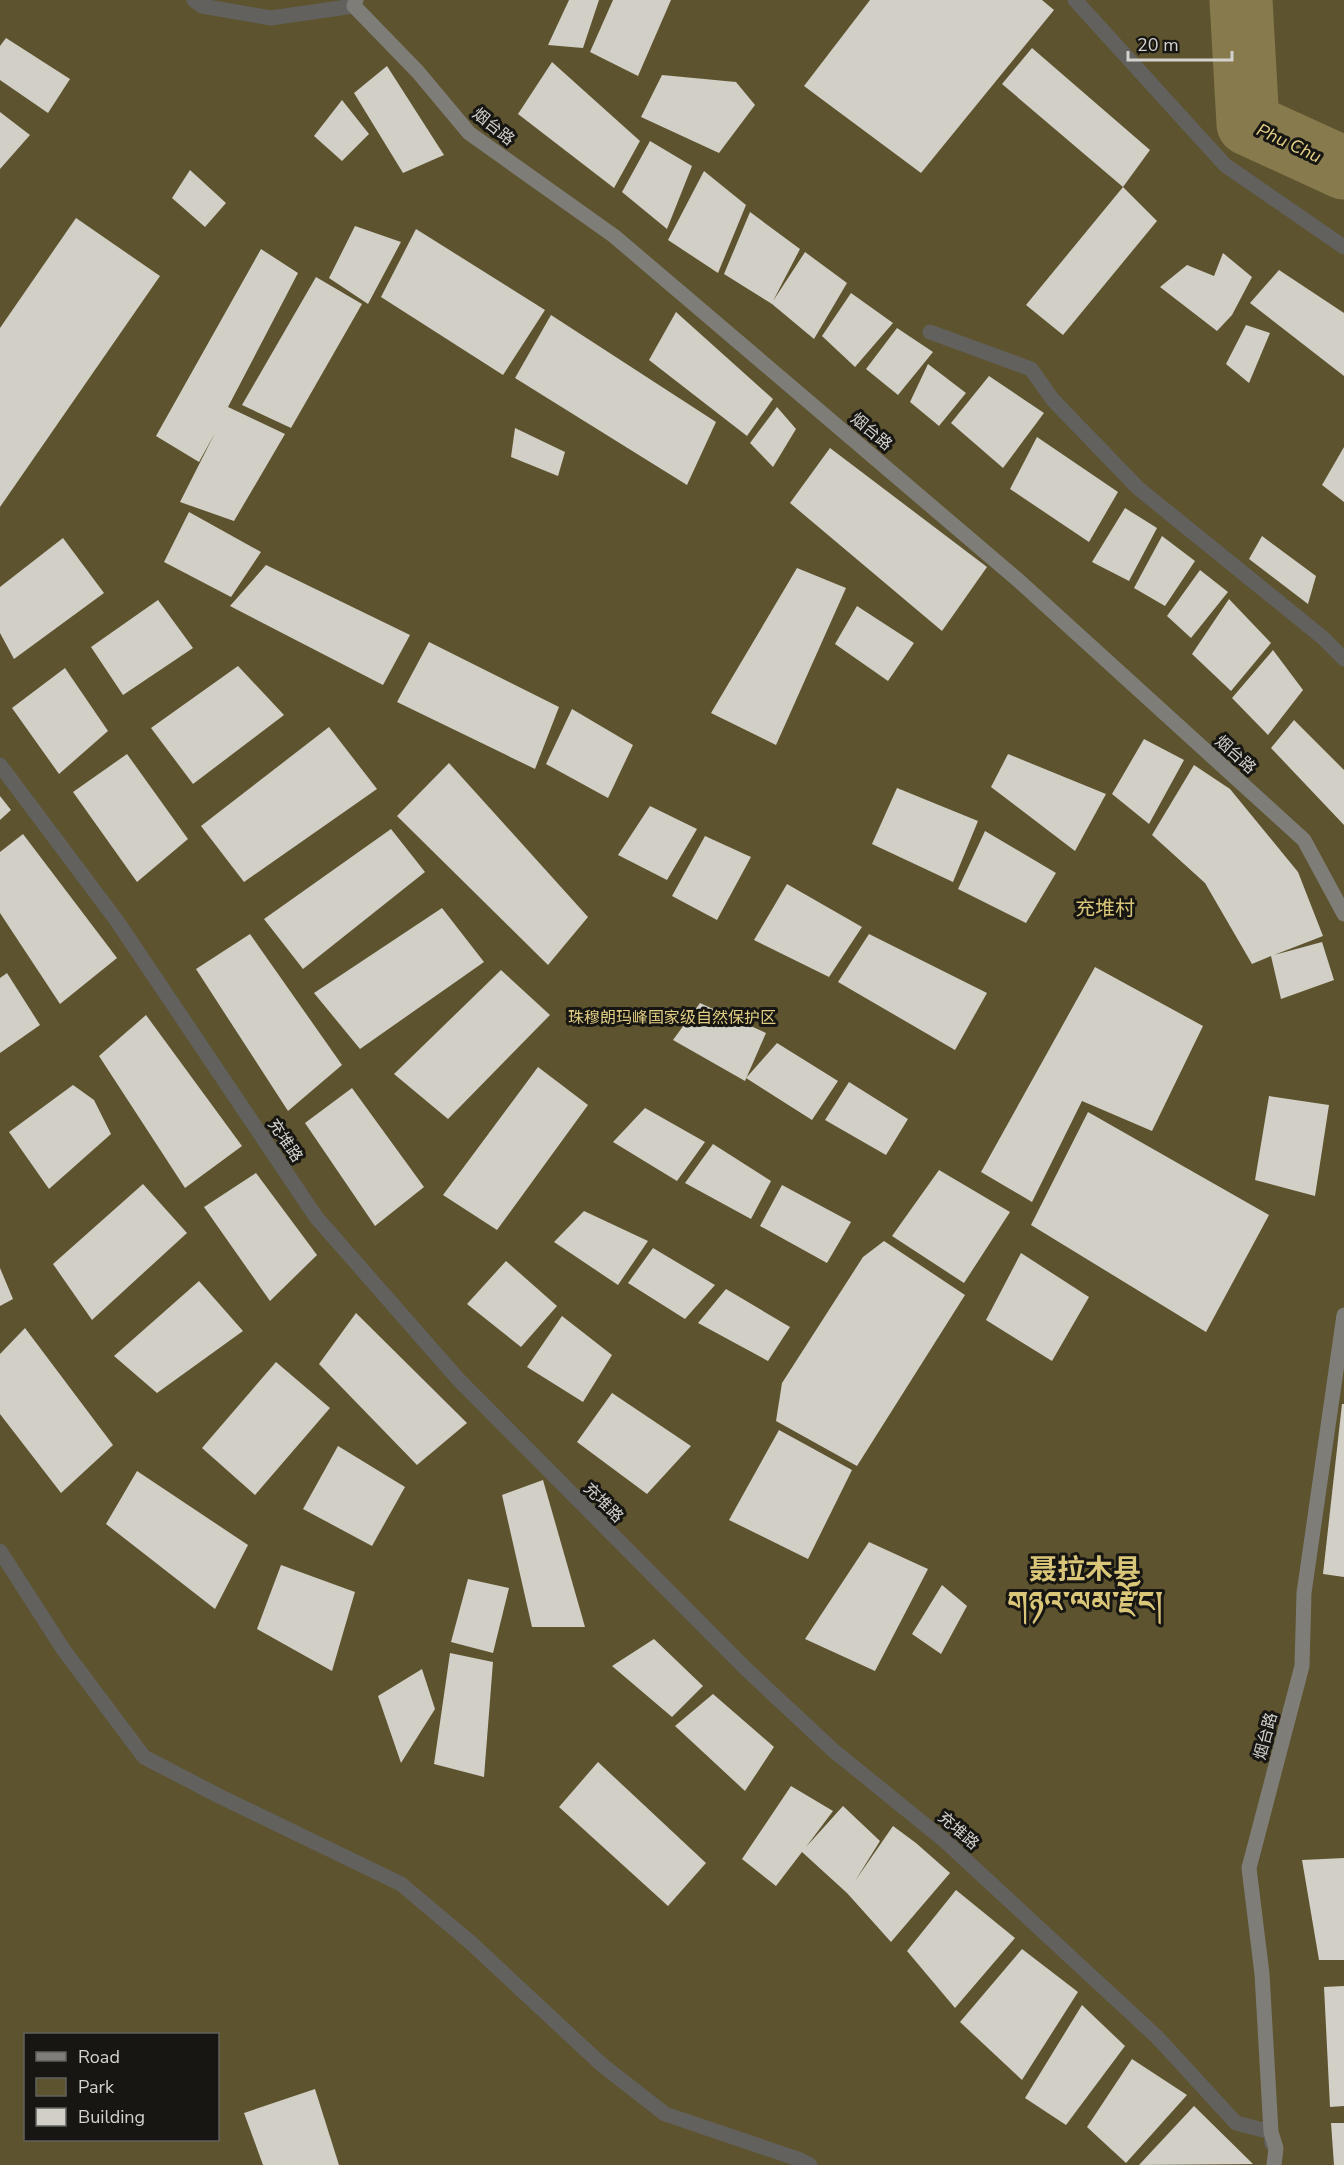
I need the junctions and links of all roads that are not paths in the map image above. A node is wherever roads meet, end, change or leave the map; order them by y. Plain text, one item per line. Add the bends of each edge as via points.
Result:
1 (194, 0) edge
2 (1075, 0) edge
3 (355, 3) edge
4 (1344, 247) edge
5 (930, 332) dead end
6 (1344, 659) edge
7 (0, 765) edge
8 (1344, 914) edge
9 (1344, 1316) edge
10 (0, 1551) edge
11 (1271, 2132) junction
12 (810, 2165) edge
13 (1274, 2165) edge

1 - 3 street via 202,6 271,18
2 - 4 street via 1225,165
3 - 8 street, 烟台路 via 469,133 614,236 1018,580 1304,840
5 - 6 street via 1031,369 1053,400 1138,488
7 - 11 street, 充堆路 via 117,921 316,1216 458,1379 738,1661 834,1751 945,1841 1081,1966 1157,2037 1236,2122
9 - 11 street, 烟台路 via 1304,1593 1302,1666 1249,1868 1262,1974
10 - 12 street via 63,1649 144,1756 401,1884 470,1942 601,2064 665,2114
11 - 13 street, 烟台路 via 1276,2148

